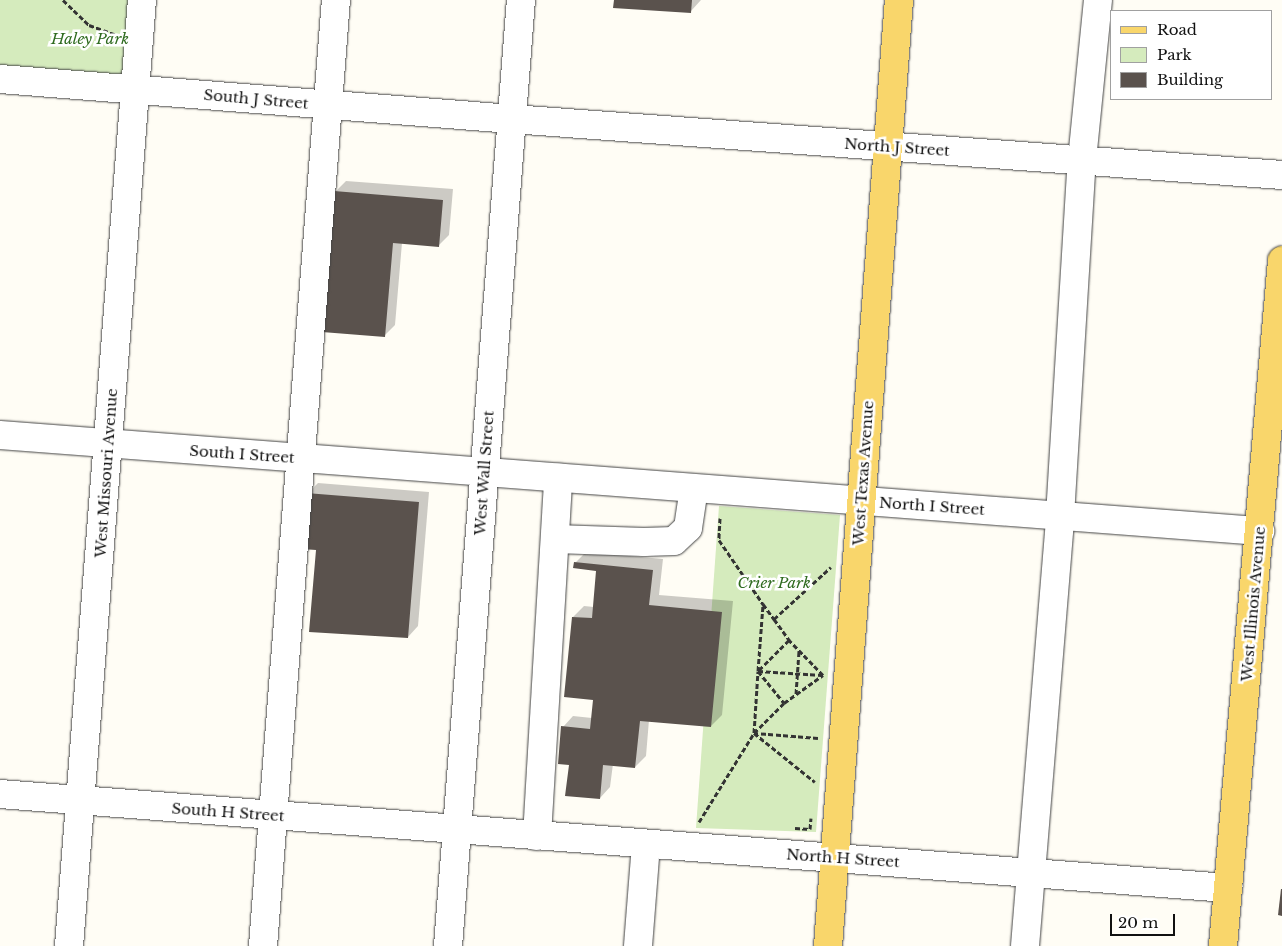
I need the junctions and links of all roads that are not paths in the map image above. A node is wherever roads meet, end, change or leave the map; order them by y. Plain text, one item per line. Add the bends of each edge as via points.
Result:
1 (142, 0) edge
2 (336, 0) edge
3 (521, 0) edge
4 (899, 0) edge
5 (1098, 0) edge
6 (0, 78) edge
7 (136, 89) junction
8 (328, 104) junction
9 (512, 119) junction
10 (888, 146) junction
11 (1082, 160) junction
12 (1282, 175) edge
13 (1281, 276) edge
14 (0, 435) edge
15 (109, 444) junction
16 (300, 458) junction
17 (484, 473) junction
18 (558, 478) junction
19 (694, 488) junction
20 (861, 500) junction
21 (1060, 516) junction
22 (1260, 531) junction
23 (555, 539) junction
24 (0, 794) edge
25 (81, 800) junction
26 (274, 815) junction
27 (456, 830) junction
28 (536, 836) junction
29 (646, 844) junction
30 (834, 858) junction
31 (1030, 873) junction
32 (1228, 888) junction
33 (69, 946) edge
34 (264, 946) edge
35 (448, 946) edge
36 (638, 946) edge
37 (828, 946) edge
38 (1025, 946) edge
39 (1223, 946) edge

1 - 7 street, West Missouri Avenue
2 - 8 street
3 - 9 street, West Wall Street
4 - 10 main road, West Texas Avenue
5 - 11 street
6 - 7 street, South J Street
7 - 8 street, South J Street
7 - 15 street, West Missouri Avenue
8 - 9 street, South J Street
8 - 16 street
9 - 10 street, North J Street
9 - 17 street, West Wall Street
10 - 11 street, North J Street
10 - 20 main road, West Texas Avenue
11 - 12 street, North J Street
11 - 21 street
13 - 22 main road, West Illinois Avenue
14 - 15 street, South I Street
15 - 16 street, South I Street
15 - 25 street, West Missouri Avenue
16 - 17 street, South I Street
16 - 26 street
17 - 18 street, North I Street
17 - 27 street, West Wall Street
18 - 19 street, North I Street
18 - 23 street
19 - 20 street, North I Street via 722,501
19 - 23 street via 688,528 674,541
20 - 21 street, North I Street
20 - 30 main road, West Texas Avenue
21 - 22 street, North I Street
21 - 31 street
22 - 32 main road, West Illinois Avenue
23 - 28 street
24 - 25 street, South H Street
25 - 26 street, South H Street
25 - 33 street, West Missouri Avenue
26 - 27 street, South H Street
26 - 34 street
27 - 28 street, North H Street
27 - 35 street, West Wall Street
28 - 29 street, North H Street
29 - 30 street, North H Street via 698,834
29 - 36 street
30 - 31 street, North H Street
30 - 37 main road, West Texas Avenue
31 - 32 street, North H Street
31 - 38 street
32 - 39 main road, West Illinois Avenue

